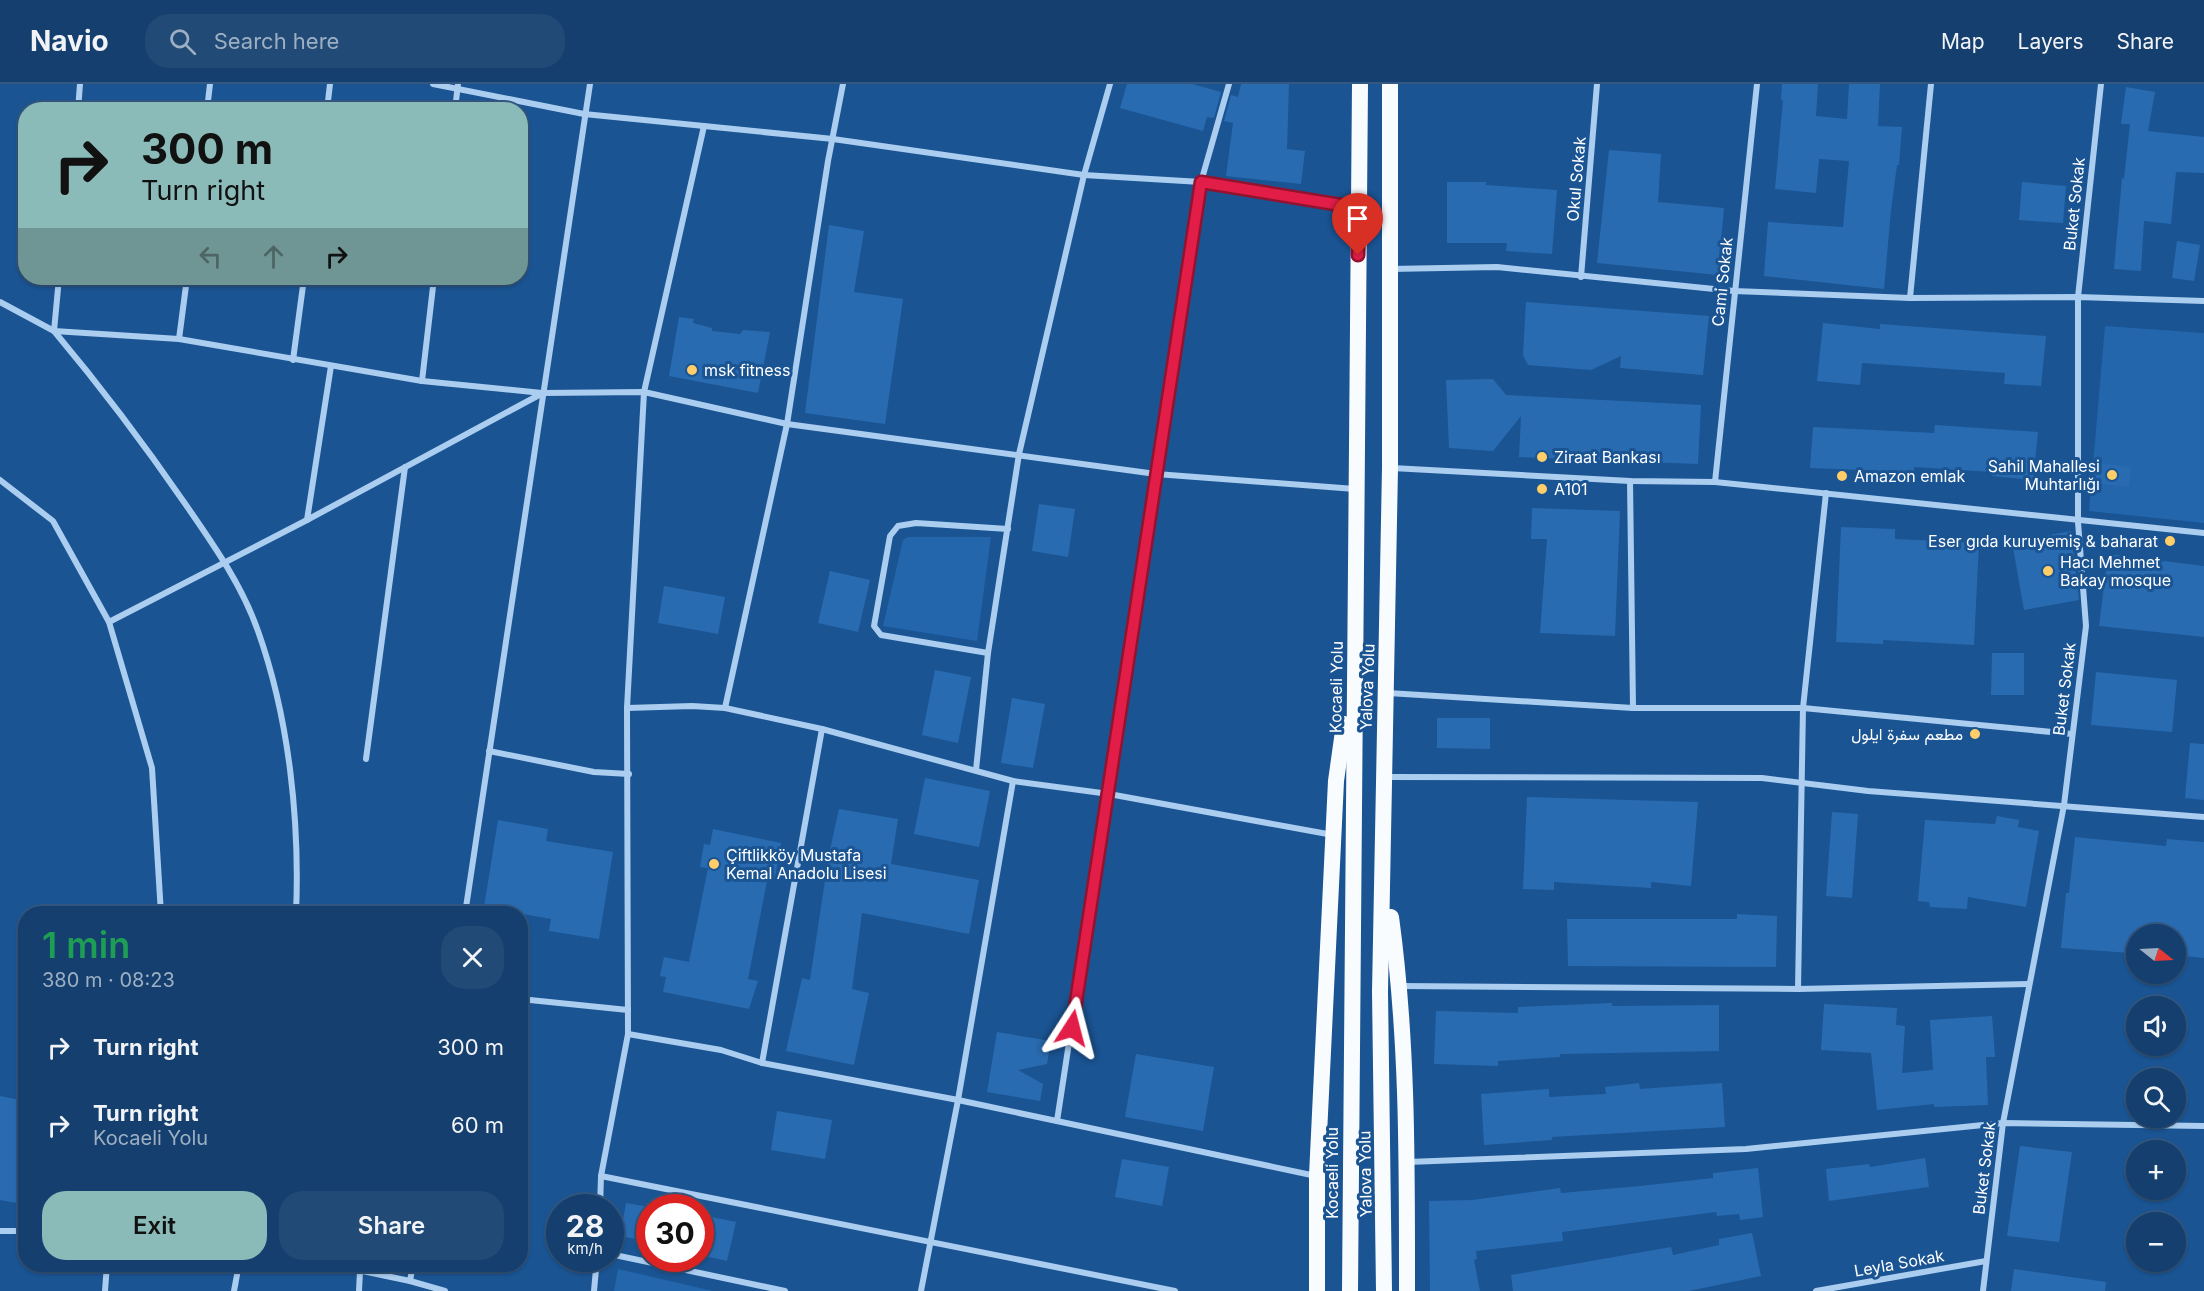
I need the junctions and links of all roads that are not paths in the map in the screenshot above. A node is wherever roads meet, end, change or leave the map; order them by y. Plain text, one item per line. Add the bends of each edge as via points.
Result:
1 (80, 84) edge
2 (210, 84) edge
3 (330, 84) edge
4 (433, 84) edge
5 (590, 84) edge
6 (843, 84) edge
7 (1110, 84) edge
8 (1229, 84) edge
9 (1360, 84) edge
10 (1390, 84) edge
11 (1597, 84) edge
12 (1758, 84) edge
13 (1931, 84) edge
14 (2101, 84) edge
15 (457, 87) edge
16 (79, 102) edge
17 (208, 102) edge
18 (328, 102) edge
19 (455, 102) edge
20 (528, 102) edge
21 (528, 102) edge
22 (584, 114) junction
23 (704, 126) junction
24 (833, 139) junction
25 (1084, 175) junction
26 (1201, 182) junction
27 (1359, 208) junction
28 (1388, 269) junction
29 (1581, 277) junction
30 (58, 285) edge
31 (186, 285) edge
32 (303, 285) edge
33 (433, 285) edge
34 (1734, 291) junction
35 (2078, 297) junction
36 (1910, 298) junction
37 (2204, 301) edge
38 (0, 302) edge
39 (54, 331) junction
40 (179, 339) junction
41 (293, 360) junction
42 (331, 366) junction
43 (422, 381) junction
44 (644, 392) junction
45 (542, 393) junction
46 (788, 424) junction
47 (1019, 454) junction
48 (405, 467) junction
49 (1390, 468) junction
50 (1156, 474) junction
51 (0, 480) edge
52 (1630, 481) junction
53 (1715, 482) junction
54 (1356, 489) junction
55 (1826, 493) junction
56 (308, 520) junction
57 (2078, 522) junction
58 (1008, 529) junction
59 (2204, 533) edge
60 (226, 562) junction
61 (109, 622) junction
62 (988, 653) junction
63 (1354, 654) junction
64 (1385, 693) junction
65 (627, 708) junction
66 (724, 708) junction
67 (1633, 708) junction
68 (1803, 708) junction
69 (822, 729) junction
70 (2072, 735) junction
71 (489, 751) junction
72 (366, 759) dead end
73 (976, 770) junction
74 (629, 774) junction
75 (1382, 777) junction
76 (1013, 781) junction
77 (1802, 782) junction
78 (1109, 794) junction
79 (2064, 805) junction
80 (2204, 817) edge
81 (1334, 835) junction
82 (1384, 871) junction
83 (161, 906) edge
84 (296, 906) edge
85 (466, 906) edge
86 (2029, 984) junction
87 (1400, 986) junction
88 (1798, 989) junction
89 (528, 1000) edge
90 (628, 1010) junction
91 (628, 1034) junction
92 (762, 1063) junction
93 (958, 1100) junction
94 (1057, 1121) junction
95 (2003, 1123) junction
96 (2204, 1126) edge
97 (1407, 1162) junction
98 (601, 1176) junction
99 (1317, 1176) junction
100 (600, 1194) edge
101 (0, 1231) edge
102 (18, 1231) edge
103 (932, 1242) junction
104 (624, 1257) edge
105 (1986, 1261) junction
106 (106, 1272) edge
107 (238, 1272) edge
108 (360, 1272) edge
109 (365, 1272) edge
110 (412, 1272) edge
111 (596, 1272) edge
112 (410, 1281) junction
113 (105, 1291) edge
114 (234, 1291) edge
115 (359, 1291) edge
116 (445, 1291) edge
117 (594, 1291) edge
118 (784, 1291) edge
119 (921, 1291) edge
120 (1175, 1291) edge
121 (1317, 1291) edge
122 (1350, 1291) edge
123 (1384, 1291) edge
124 (1407, 1291) edge
125 (1816, 1291) edge
126 (1983, 1291) edge

1 - 16 street
2 - 17 street
3 - 18 street
4 - 15 street
5 - 22 street
6 - 24 street
7 - 25 street
8 - 26 street
9 - 27 highway, Kocaeli̇ Yolu
10 - 28 highway, Yalova Yolu
11 - 29 street, Okul Sokak
12 - 34 street, Cami Sokak
13 - 36 street
14 - 35 street, Buket Sokak
15 - 19 street
15 - 21 street
20 - 22 street
22 - 23 street
22 - 45 street
23 - 24 street
23 - 44 street
24 - 25 street
24 - 46 street
25 - 26 street
25 - 47 street
26 - 27 street
26 - 50 street
27 - 54 highway, Kocaeli̇ Yolu
28 - 29 street via 1497,267
28 - 49 highway, Yalova Yolu
29 - 34 street
30 - 39 street
31 - 40 street
32 - 41 street
33 - 43 street
34 - 36 street
34 - 53 street, Cami Sokak
35 - 36 street
35 - 37 street
35 - 57 street, Buket Sokak
38 - 39 street
39 - 40 street
39 - 60 street via 115,404
40 - 41 street
41 - 42 street
42 - 43 street
42 - 56 street
43 - 45 street
44 - 45 street
44 - 46 street
44 - 65 street
45 - 48 street
45 - 71 street
46 - 47 street
46 - 66 street
47 - 50 street
47 - 58 street
48 - 56 street
48 - 72 street
49 - 52 street
49 - 64 highway, Yalova Yolu
50 - 54 street
50 - 78 street
51 - 61 street via 53,521
52 - 53 street
52 - 67 street
53 - 55 street
54 - 63 highway, Kocaeli̇ Yolu
55 - 57 street
55 - 68 street
56 - 60 street
57 - 59 street
57 - 70 street, Buket Sokak via 2086,626
58 - 62 street
58 - 62 street via 916,523 898,526 890,537 874,626 881,635
60 - 61 street
60 - 84 street via 258,630 290,753
61 - 83 street via 152,768
62 - 73 street
63 - 81 highway via 1336,781
63 - 122 highway, Kocaeli̇ Yolu
64 - 67 street
64 - 75 highway, Yalova Yolu
65 - 66 street
65 - 74 street
66 - 69 street
67 - 68 street
68 - 70 street
68 - 77 street
69 - 73 street
69 - 92 street
70 - 79 street, Buket Sokak
71 - 74 street via 594,772
71 - 85 street
73 - 76 street
74 - 90 street
75 - 77 street via 1762,778
75 - 82 highway, Yalova Yolu
76 - 78 street
76 - 93 street
77 - 79 street via 1868,791
77 - 88 street
78 - 81 street
78 - 94 street
79 - 80 street
79 - 86 street, Buket Sokak
81 - 99 highway
82 - 87 highway
82 - 123 highway, Yalova Yolu via 1380,992
86 - 88 street
86 - 95 street, Buket Sokak
87 - 88 street
87 - 97 highway
89 - 90 street
90 - 91 street
91 - 92 street via 721,1050
91 - 98 street
92 - 93 street
93 - 94 street
93 - 103 street
94 - 99 street
95 - 96 street
95 - 97 street via 1746,1149
95 - 105 street, Buket Sokak
97 - 124 highway
98 - 100 street
98 - 103 street
99 - 121 highway
101 - 102 street
103 - 119 street
103 - 120 street
104 - 118 street
105 - 125 street, Leyla Sokak
105 - 126 street, Buket Sokak
106 - 113 street
107 - 114 street
108 - 115 street
109 - 112 street
110 - 112 street
111 - 117 street
112 - 116 street

